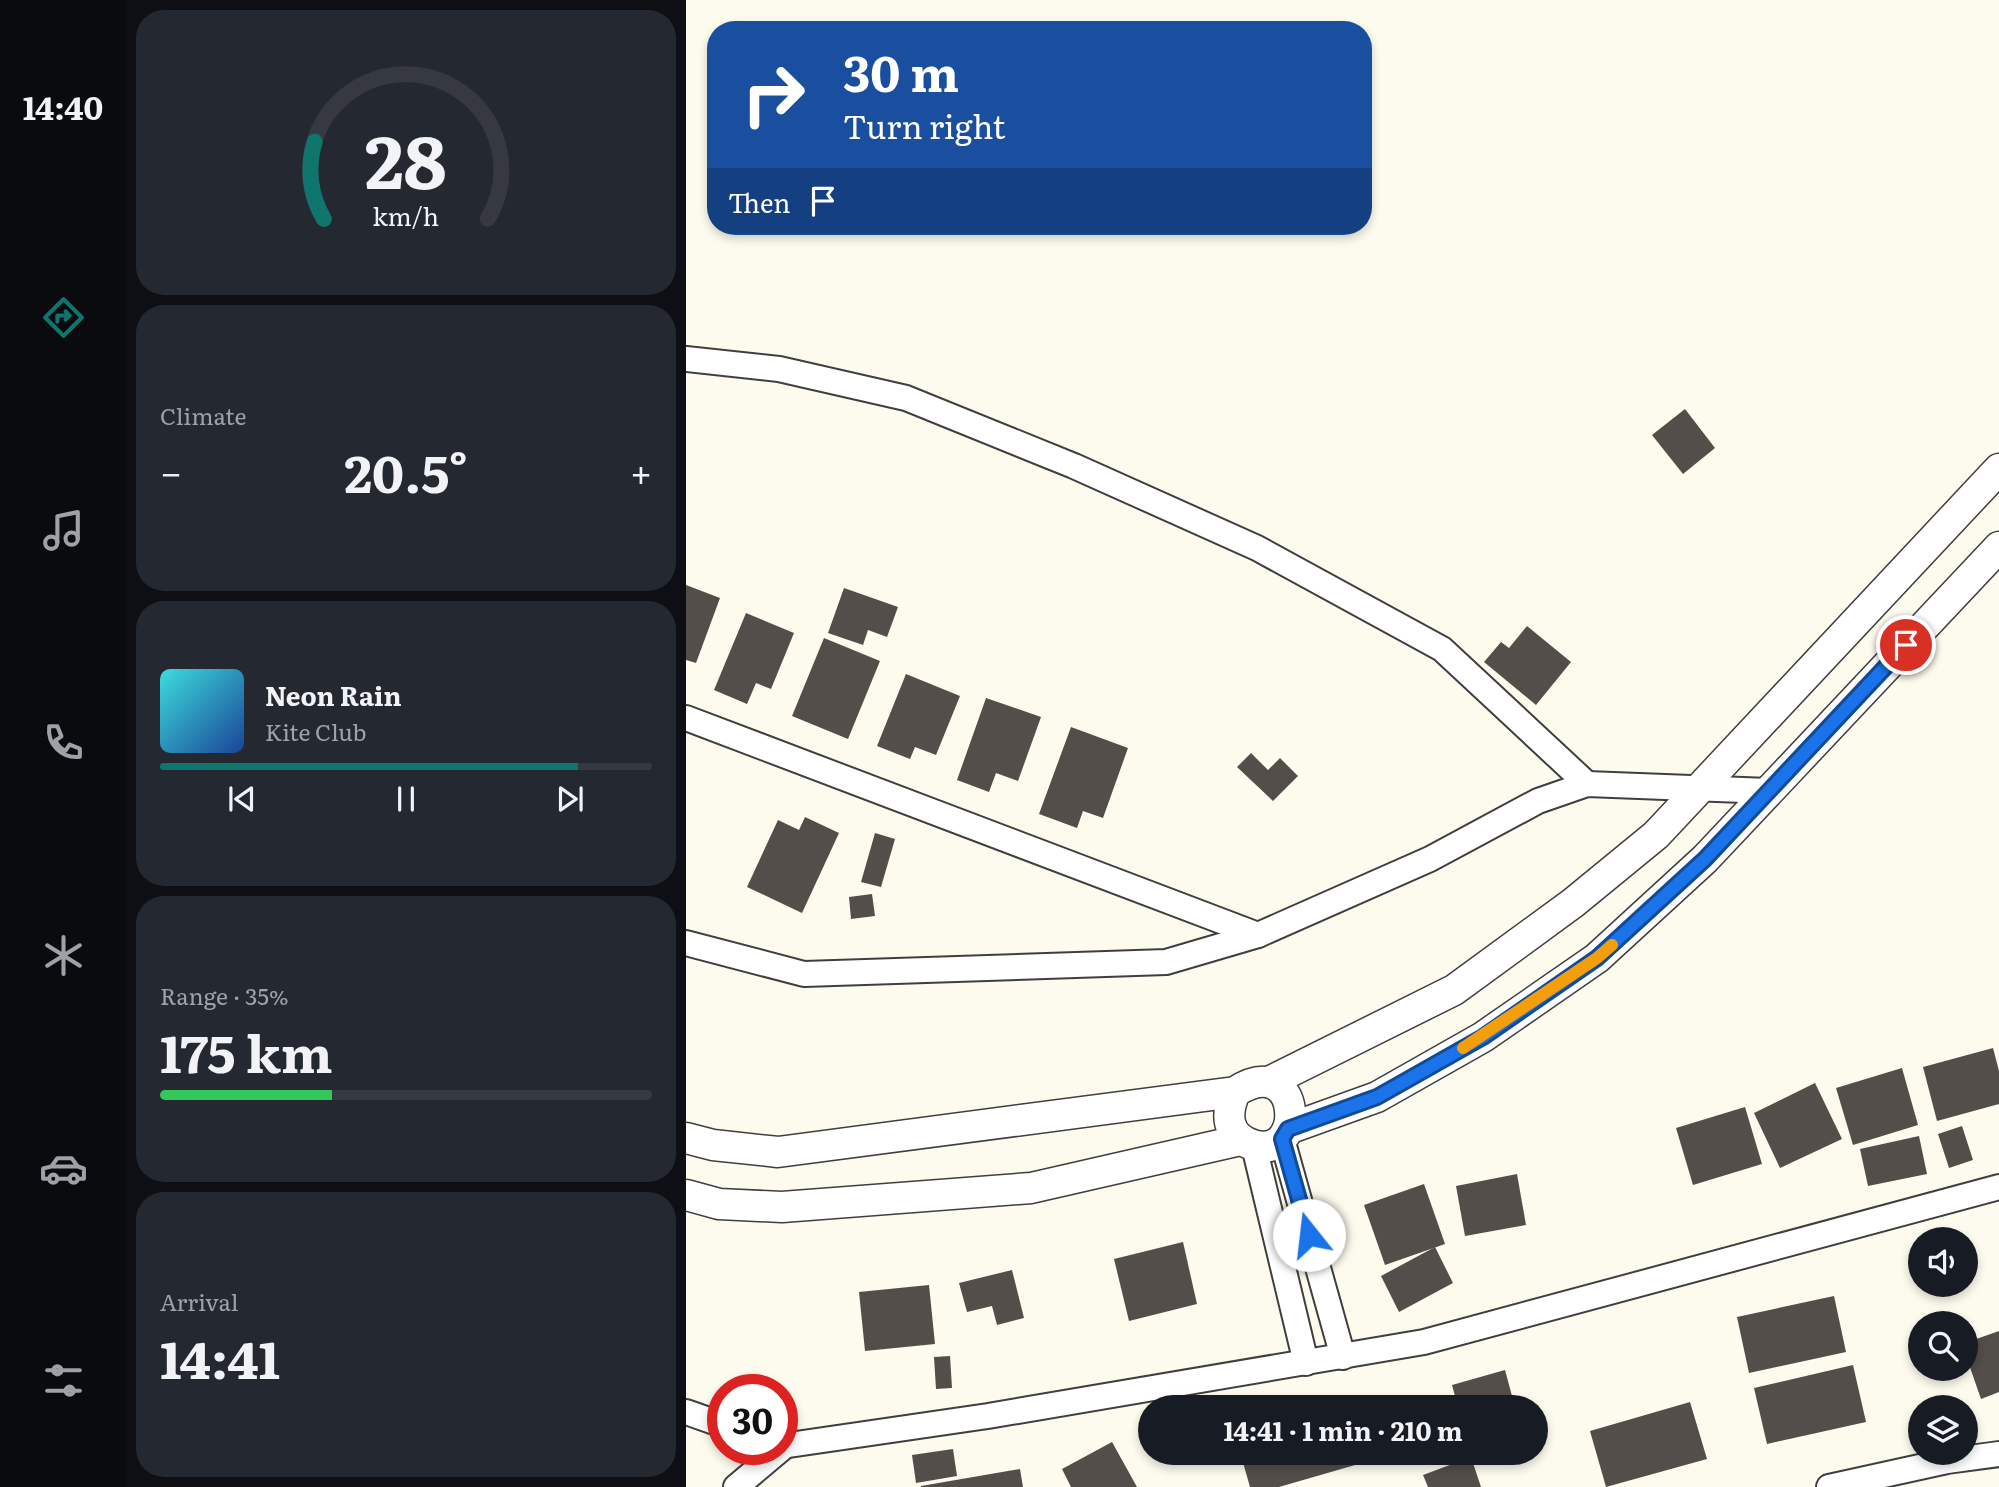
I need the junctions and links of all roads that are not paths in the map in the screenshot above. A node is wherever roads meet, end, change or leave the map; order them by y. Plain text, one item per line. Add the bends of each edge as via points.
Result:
1 (686, 359) edge
2 (1999, 469) edge
3 (1999, 547) edge
4 (686, 718) edge
5 (1587, 784) junction
6 (1698, 790) junction
7 (1769, 791) junction
8 (1258, 935) junction
9 (686, 943) edge
10 (1269, 1082) junction
11 (1235, 1091) junction
12 (686, 1138) edge
13 (1267, 1138) junction
14 (1999, 1187) edge
15 (686, 1195) edge
16 (1343, 1357) junction
17 (1306, 1363) junction
18 (686, 1412) edge
19 (707, 1419) edge
20 (798, 1446) edge
21 (1999, 1454) edge
22 (762, 1465) edge
23 (737, 1487) edge
24 (1829, 1487) edge

1 - 5 street via 779,369 906,398 1257,548 1443,649
2 - 6 street
3 - 7 street
4 - 8 street
5 - 6 street
5 - 8 street via 1538,801 1430,859
6 - 7 street
6 - 10 street via 1656,835 1604,878 1454,990
7 - 13 street via 1705,859 1597,958 1483,1037 1377,1097
8 - 9 street via 1166,962 804,974
10 - 11 street via 1250,1082
10 - 13 street via 1285,1092 1292,1110
11 - 12 street via 778,1152
11 - 13 street via 1228,1108 1230,1126
13 - 15 street via 1031,1188 782,1207 719,1204
13 - 16 street
13 - 17 street
14 - 16 street via 1424,1342
16 - 17 street
17 - 20 street
18 - 19 street
21 - 24 street
22 - 23 street

